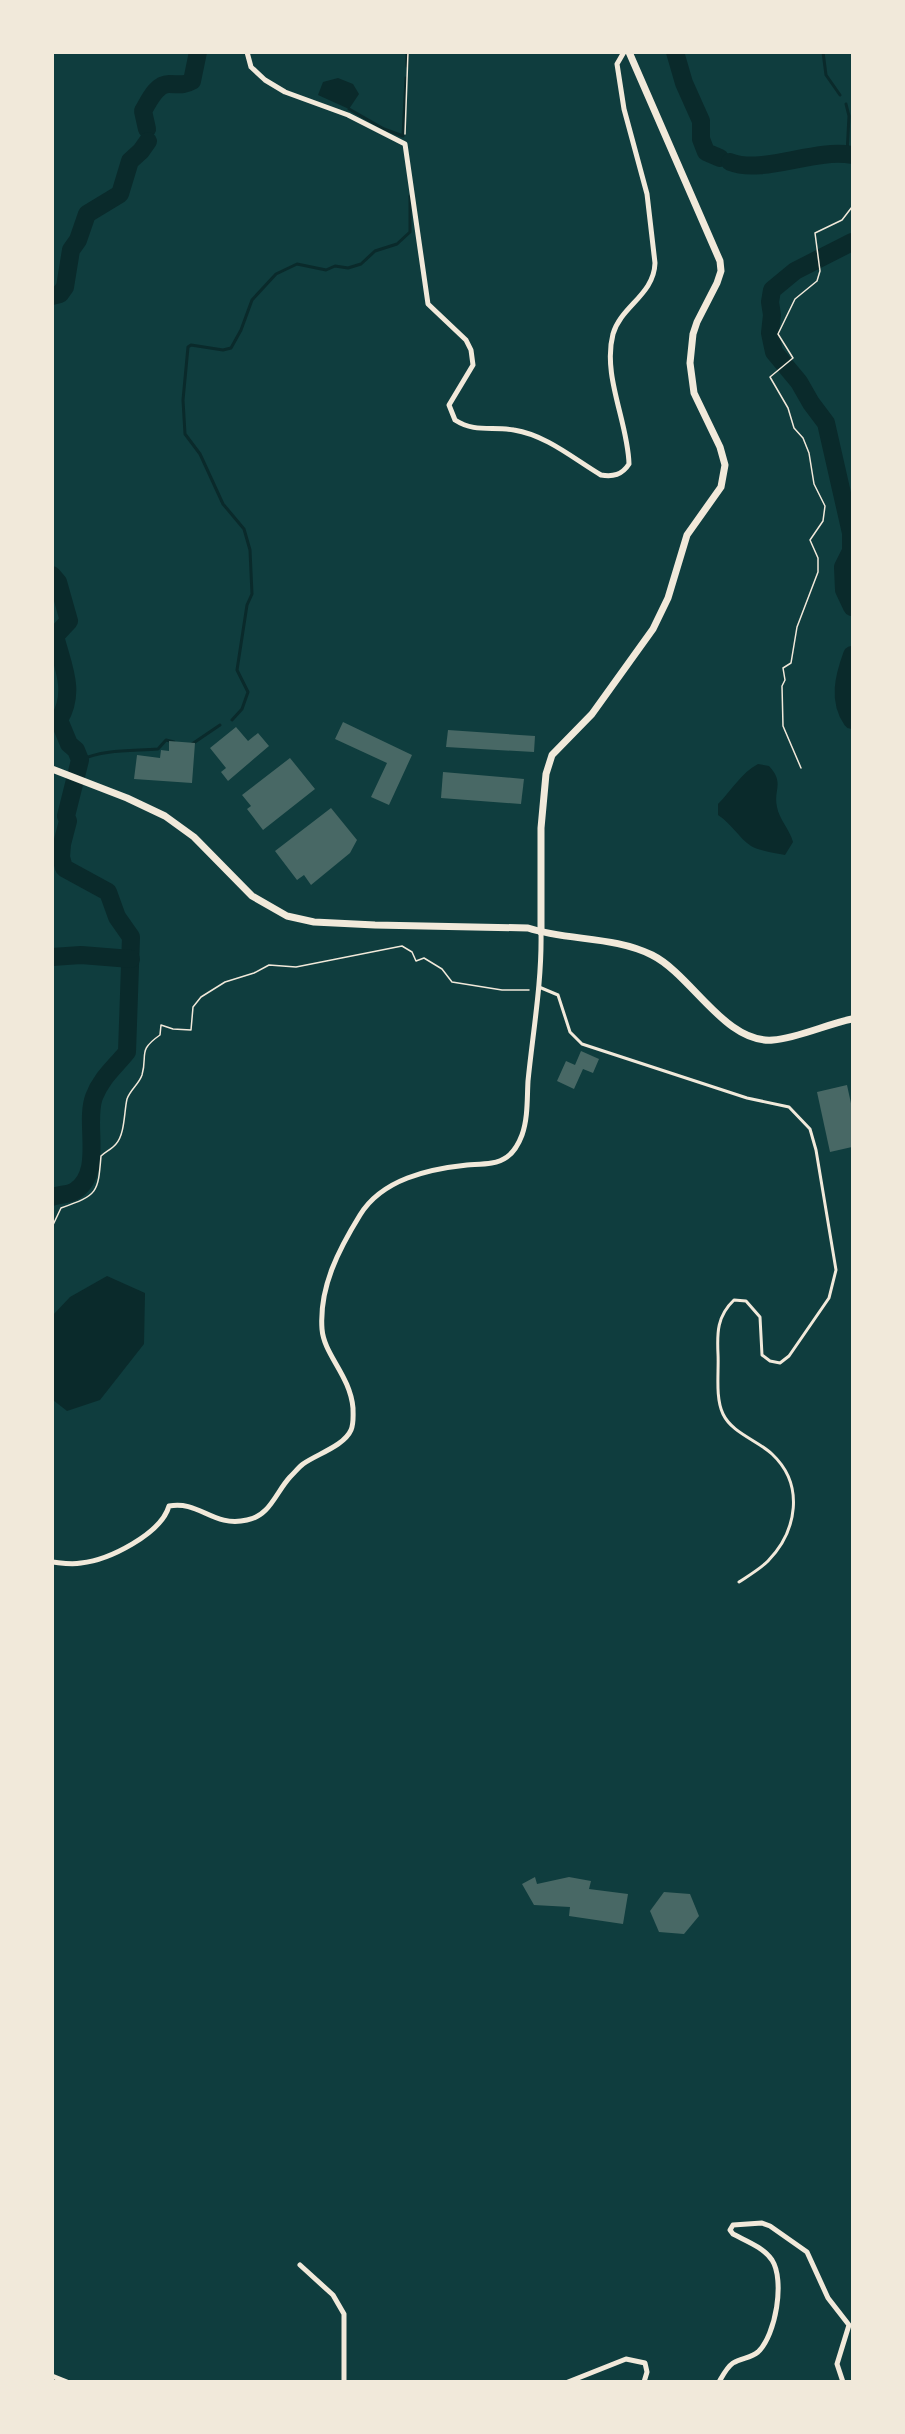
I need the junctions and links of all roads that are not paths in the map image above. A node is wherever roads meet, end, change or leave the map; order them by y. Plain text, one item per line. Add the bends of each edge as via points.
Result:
1 (247, 52) edge
2 (627, 52) edge
3 (52, 769) edge
4 (541, 932) junction
5 (538, 987) junction
6 (852, 1019) edge
7 (52, 1562) edge
8 (739, 1582) dead end
9 (300, 2265) dead end
10 (52, 2376) edge
11 (67, 2382) edge
12 (344, 2382) edge
13 (568, 2382) edge
14 (644, 2382) edge
15 (719, 2382) edge
16 (843, 2382) edge

1 - 2 street via 251,67 285,92 348,115 405,144 428,304 466,340 471,350 473,365 449,405 455,420 469,428 532,435 610,477 620,474 628,464 611,365 614,334 655,273 647,194 616,63
2 - 4 street via 720,261 717,283 693,334 690,363 694,393 725,465 721,487 687,535 668,598 653,629 592,714 552,755 546,774 541,828
3 - 4 street via 165,816 194,837 252,896 287,916 314,922 528,928
4 - 5 street
4 - 6 street via 622,945 654,956 729,1024 761,1040 788,1037
5 - 7 street via 526,1121 512,1152 497,1162 418,1174 387,1189 362,1212 335,1260 324,1289 322,1330 352,1393 351,1431 344,1440 302,1465 258,1516 230,1523 184,1505 169,1506 166,1517 126,1548 89,1562
5 - 8 lane via 558,995 570,1032 582,1044 747,1098 789,1107 810,1129 836,1270 829,1298 780,1363 762,1355 760,1317 746,1301 734,1300 717,1326 722,1413 730,1424 773,1455 792,1483 795,1508 782,1544 766,1563
9 - 12 street via 333,2295 344,2314
10 - 11 street
13 - 14 street via 626,2359 645,2363
15 - 16 street via 732,2364 760,2350 772,2325 778,2298 777,2270 764,2251 730,2230 733,2225 762,2223 807,2252 828,2298 849,2325 837,2364

